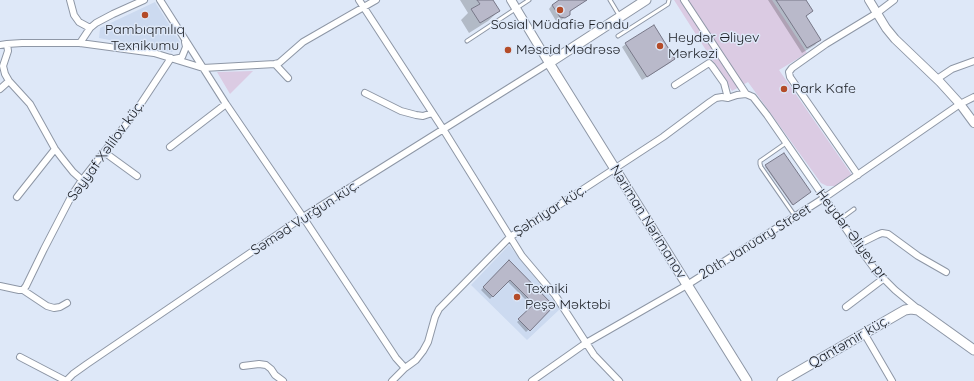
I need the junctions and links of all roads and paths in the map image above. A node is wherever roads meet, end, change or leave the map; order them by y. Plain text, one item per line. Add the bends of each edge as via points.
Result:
1 (70, 0) edge
2 (144, 0) edge
3 (160, 0) edge
4 (359, 0) edge
5 (376, 0) edge
6 (511, 0) edge
7 (529, 0) edge
8 (610, 0) edge
9 (646, 0) edge
10 (669, 0) edge
11 (684, 0) edge
12 (869, 0) edge
13 (894, 0) edge
14 (364, 7) junction
15 (516, 8) junction
16 (877, 14) junction
17 (620, 17) junction
18 (90, 28) junction
19 (618, 36) dead end
20 (185, 40) junction
21 (467, 40) dead end
22 (80, 43) junction
23 (7, 44) junction
24 (0, 45) edge
25 (172, 58) junction
26 (974, 61) edge
27 (549, 62) junction
28 (275, 64) junction
29 (203, 68) junction
30 (288, 78) dead end
31 (937, 79) junction
32 (9, 81) junction
33 (675, 85) dead end
34 (0, 89) edge
35 (365, 93) dead end
36 (746, 94) junction
37 (974, 96) edge
38 (728, 98) junction
39 (226, 104) junction
40 (960, 104) junction
41 (432, 113) junction
42 (974, 123) edge
43 (443, 129) junction
44 (786, 143) junction
45 (170, 147) dead end
46 (55, 149) junction
47 (104, 152) junction
48 (615, 169) junction
49 (858, 175) junction
50 (137, 176) dead end
51 (82, 180) junction
52 (17, 197) dead end
53 (824, 198) junction
54 (854, 209) dead end
55 (795, 216) junction
56 (304, 217) junction
57 (839, 220) junction
58 (510, 237) junction
59 (857, 246) junction
60 (946, 272) dead end
61 (883, 279) junction
62 (686, 285) junction
63 (0, 286) edge
64 (23, 290) junction
65 (67, 303) dead end
66 (846, 307) dead end
67 (918, 310) junction
68 (864, 333) junction
69 (586, 343) junction
70 (974, 350) edge
71 (20, 358) dead end
72 (243, 366) dead end
73 (405, 368) junction
74 (66, 381) edge
75 (283, 381) edge
76 (392, 381) edge
77 (532, 381) edge
78 (619, 381) edge
79 (747, 381) edge
80 (782, 381) edge
81 (892, 381) edge

1 - 18 street via 74,15
2 - 18 street
3 - 20 street
4 - 14 street
5 - 14 street
6 - 15 street
7 - 15 lane
8 - 17 lane
9 - 17 main road
10 - 19 lane via 668,4
11 - 36 street
12 - 16 street
13 - 16 street
14 - 28 street via 303,42
14 - 41 street
15 - 21 lane
15 - 27 street
16 - 31 street via 895,39
16 - 49 street via 826,44 789,72
17 - 27 main road
18 - 22 street
20 - 25 street, Səyyaf Xəlilov küç. via 186,47 182,57
20 - 29 street
22 - 23 street
22 - 25 street via 154,53
23 - 24 street
23 - 32 street via 8,51 3,66
25 - 29 street
25 - 47 street, Səyyaf Xəlilov küç. via 134,114
26 - 31 street via 952,69
27 - 43 street, Səməd Vurğun küç.
27 - 48 main road, Nəriman Nərimanov
28 - 29 street
28 - 30 street
29 - 39 street
31 - 40 street
32 - 34 street
32 - 46 street via 30,104
33 - 38 street via 709,64 724,83
35 - 41 street via 401,111 422,116
36 - 38 street, Şəhriyar küç.
36 - 44 street, Heydər Əliyev pr. via 753,97
37 - 40 street, 20th January Street
38 - 48 street, Şəhriyar küç. via 716,98
39 - 45 street
39 - 56 street
40 - 42 street
40 - 49 street, 20th January Street
41 - 43 street
43 - 56 street, Səməd Vurğun küç.
43 - 58 street
44 - 53 street, Heydər Əliyev pr.
44 - 55 lane via 763,158 760,164
46 - 51 street
46 - 52 street
47 - 50 street
47 - 51 street, Səyyaf Xəlilov küç.
48 - 58 street, Şəhriyar küç.
48 - 62 main road, Nəriman Nərimanov
49 - 53 street, 20th January Street
51 - 64 street, Səyyaf Xəlilov küç.
53 - 55 street, 20th January Street
53 - 57 street, Heydər Əliyev pr.
54 - 57 lane
55 - 62 street, 20th January Street
56 - 73 street
56 - 74 street, Səməd Vurğun küç. via 87,364
57 - 59 street, Heydər Əliyev pr.
58 - 69 street via 522,256 555,295
58 - 73 street, Şəhriyar küç. via 439,309 426,347 416,360
59 - 60 street via 882,233 888,234
59 - 61 street, Heydər Əliyev pr.
61 - 66 street
61 - 67 street, Heydər Əliyev pr.
62 - 69 street, 20th January Street
62 - 79 main road, Nəriman Nərimanov
63 - 64 street
64 - 65 street via 47,306 54,308
67 - 68 main road, Qantəmir küç. via 905,310
67 - 70 main road, Heydər Əliyev pr.
68 - 80 main road, Qantəmir küç.
68 - 81 street
69 - 77 street, 20th January Street
69 - 78 street
71 - 74 street
72 - 75 street via 266,365
73 - 76 street, Şəhriyar küç.

